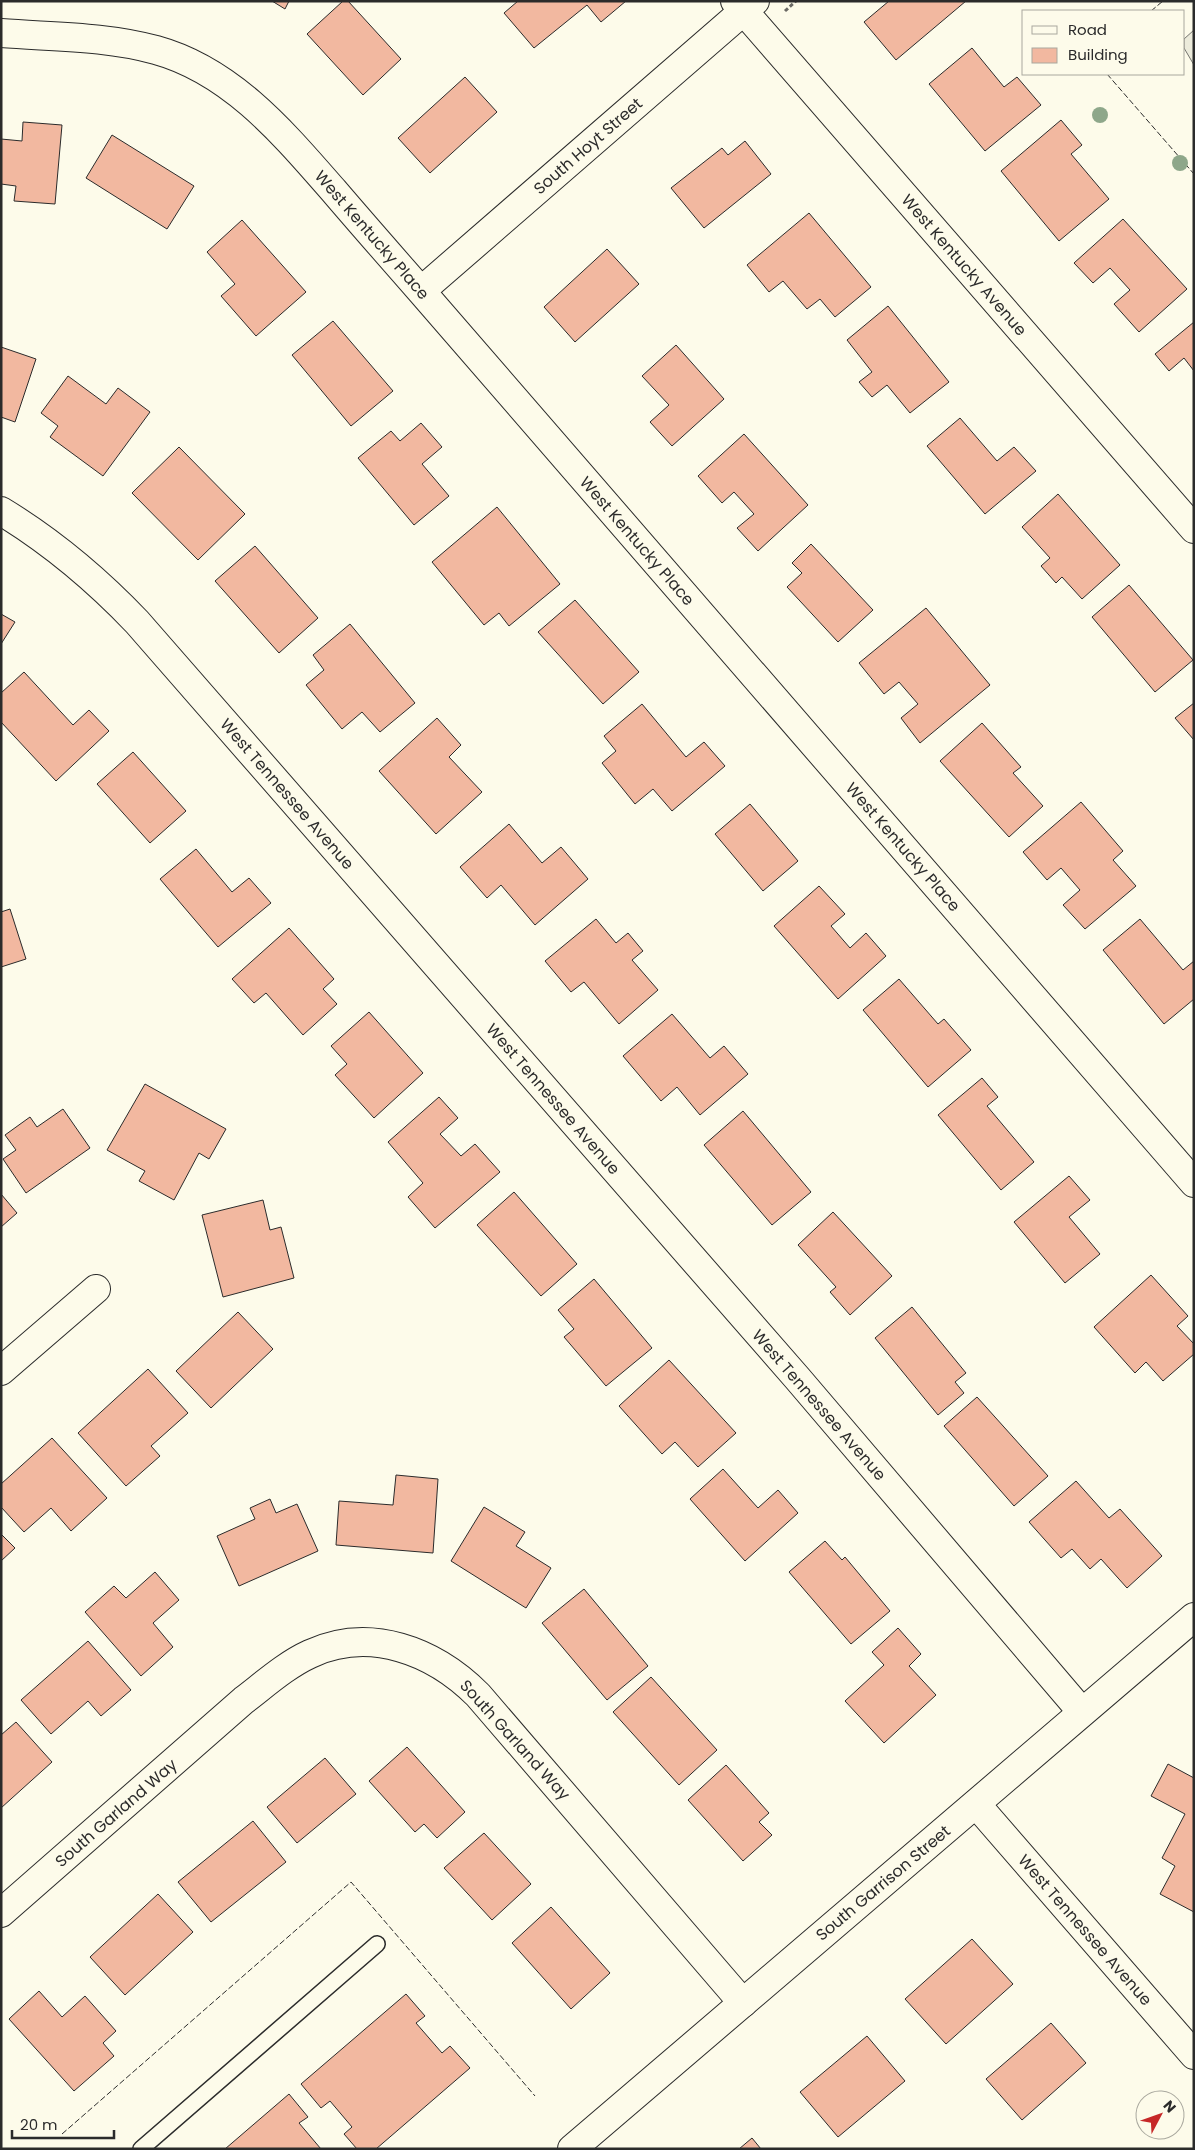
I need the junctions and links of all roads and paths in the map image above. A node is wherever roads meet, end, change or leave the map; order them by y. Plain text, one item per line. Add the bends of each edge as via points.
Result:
1 (744, 5) edge
2 (1, 33) edge
3 (421, 291) junction
4 (1, 511) edge
5 (1194, 529) edge
6 (1194, 1183) edge
7 (96, 1289) dead end
8 (1, 1370) edge
9 (1194, 1617) edge
10 (1082, 1712) junction
11 (976, 1804) junction
12 (1, 1913) edge
13 (377, 1944) dead end
14 (743, 2003) junction
15 (1194, 2056) edge
16 (141, 2149) edge
17 (572, 2149) edge

1 - 3 street, South Hoyt Street
1 - 5 street, West Kentucky Avenue
2 - 3 street, West Kentucky Place via 131,44 186,61 222,80 259,110 294,146
3 - 6 street, West Kentucky Place
4 - 10 street, West Tennessee Avenue via 30,528 77,564 138,622 785,1364
7 - 8 street
9 - 10 street, South Garrison Street
10 - 11 street, South Garrison Street
11 - 14 street, South Garrison Street
11 - 15 street, West Tennessee Avenue
12 - 14 street, South Garland Way via 244,1700 284,1669 310,1653 326,1648 355,1642 383,1643 405,1648 437,1662 478,1695
13 - 16 lane
14 - 17 street, South Garrison Street

